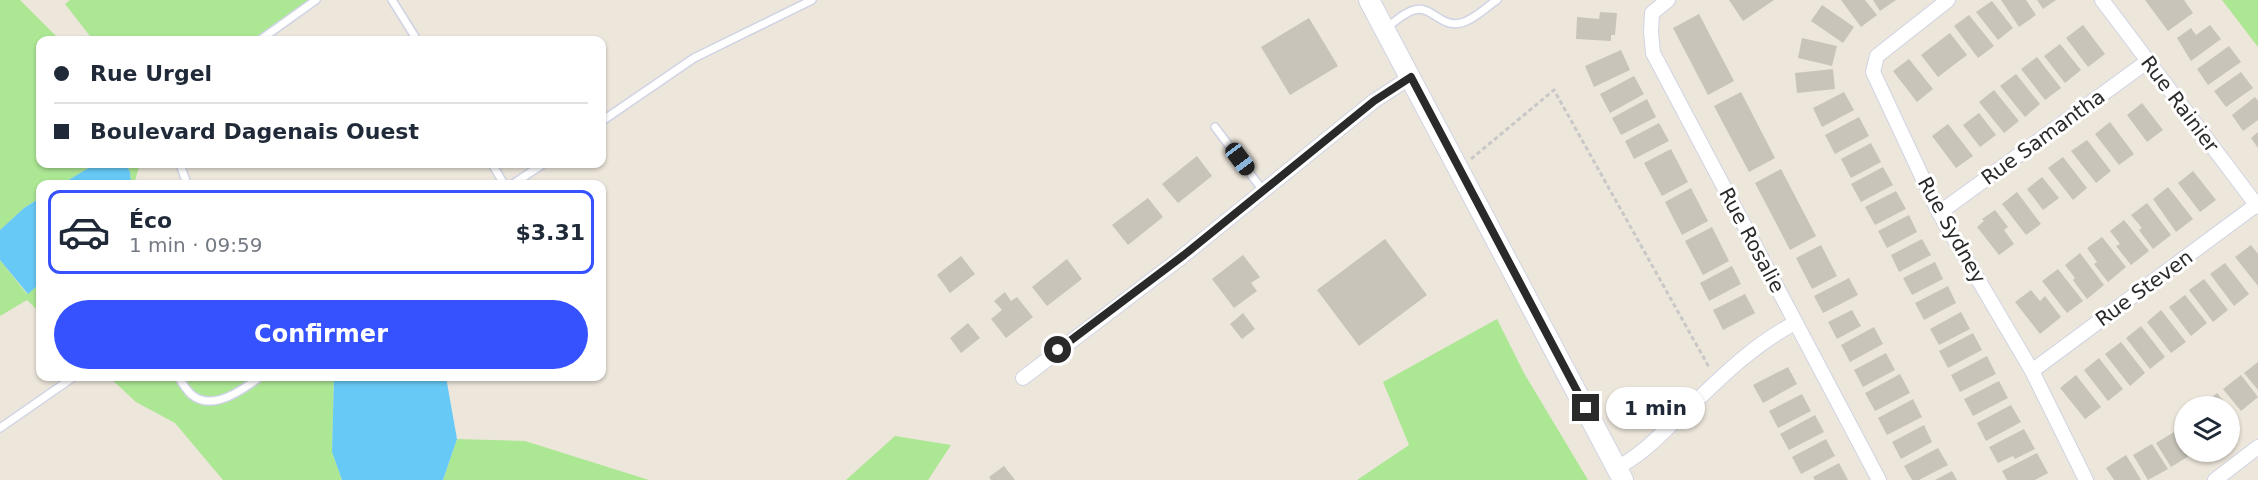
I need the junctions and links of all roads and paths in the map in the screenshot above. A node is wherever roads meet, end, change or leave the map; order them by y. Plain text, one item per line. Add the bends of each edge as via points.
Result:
1 (316, 0) edge
2 (392, 0) edge
3 (812, 0) edge
4 (1497, 0) edge
5 (1668, 0) edge
6 (1948, 0) edge
7 (2102, 0) edge
8 (1373, 1) edge
9 (1385, 29) junction
10 (266, 36) edge
11 (414, 36) edge
12 (2148, 61) junction
13 (1411, 77) junction
14 (606, 118) edge
15 (1215, 127) dead end
16 (537, 168) edge
17 (1458, 168) junction
18 (519, 180) edge
19 (1264, 192) junction
20 (2257, 206) edge
21 (1939, 213) junction
22 (1795, 323) junction
23 (2032, 371) junction
24 (1023, 378) dead end
25 (68, 381) edge
26 (182, 381) edge
27 (254, 381) edge
28 (1717, 381) junction
29 (0, 428) edge
30 (2258, 447) edge
31 (1620, 474) edge
32 (1879, 480) edge
33 (2086, 480) edge
34 (2215, 480) edge

1 - 10 lane
2 - 11 lane
3 - 14 lane via 694,58
4 - 9 lane via 1461,23 1446,23 1427,11 1416,10
5 - 22 street, Rue Rosalie via 1652,13 1653,53
6 - 21 street, Rue Sydney via 1877,56 1873,72
7 - 12 street, Rue Rainier
8 - 9 main road
9 - 13 main road
12 - 20 street, Rue Rainier
12 - 21 street, Rue Samantha
13 - 17 main road
13 - 19 street via 1340,128
15 - 19 lane
16 - 18 lane
17 - 28 path via 1554,90
17 - 31 main road
19 - 24 street
20 - 23 street, Rue Steven
21 - 23 street, Rue Sydney
22 - 28 street via 1761,342
22 - 32 street, Rue Rosalie
23 - 33 street, Rue Sydney
25 - 29 lane
26 - 27 lane via 192,395 207,401 234,394
28 - 31 street
30 - 34 street

